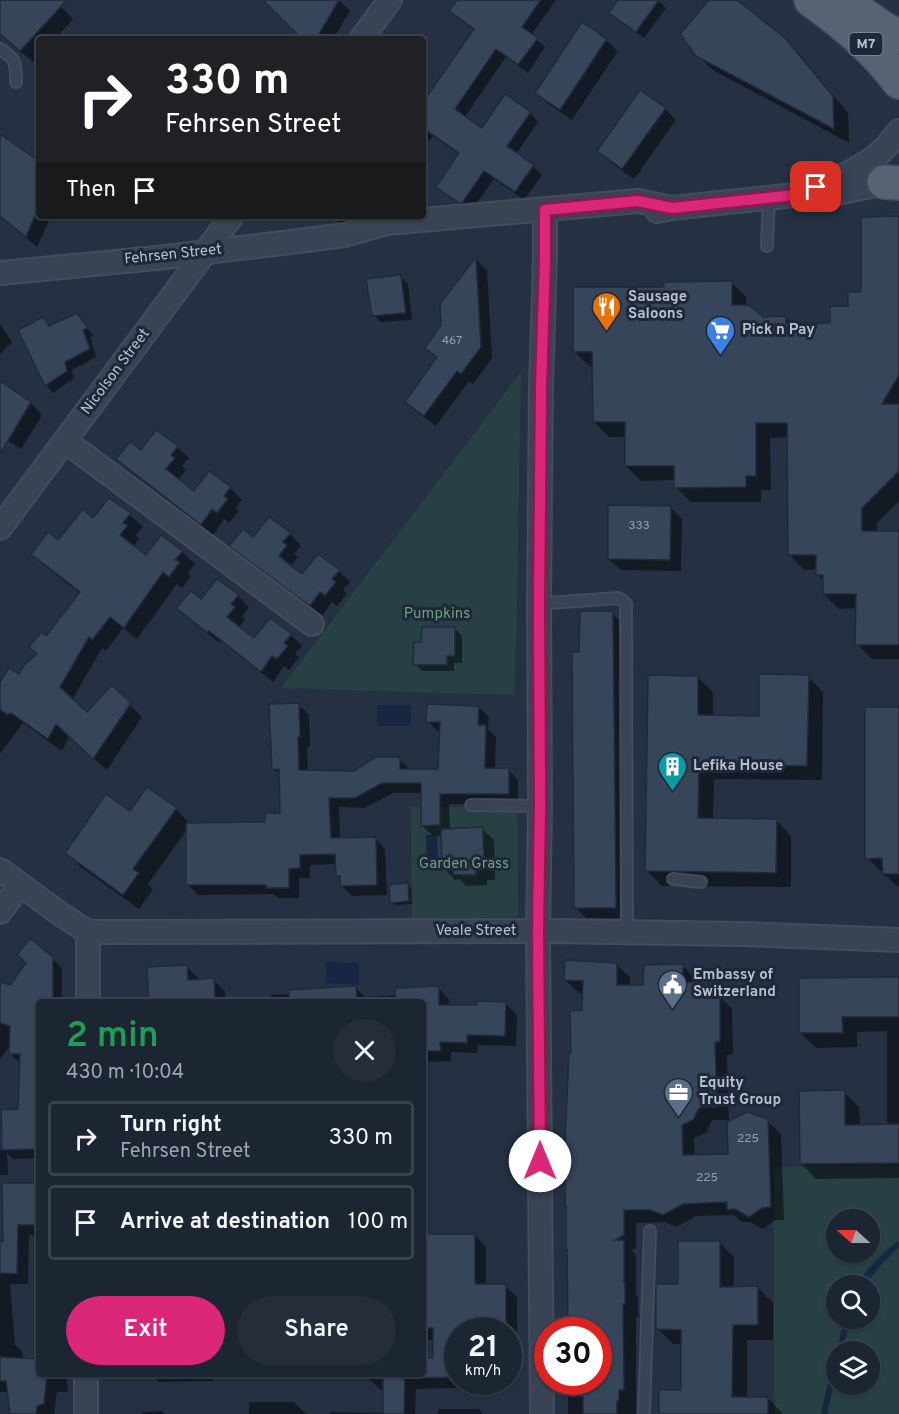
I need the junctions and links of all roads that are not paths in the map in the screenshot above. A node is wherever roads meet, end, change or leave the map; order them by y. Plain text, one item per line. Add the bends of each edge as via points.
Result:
1 (390, 0) edge
2 (811, 0) edge
3 (843, 0) edge
4 (363, 36) edge
5 (899, 38) edge
6 (0, 49) edge
7 (16, 82) dead end
8 (899, 82) edge
9 (899, 131) edge
10 (894, 181) edge
11 (795, 195) junction
12 (769, 198) junction
13 (545, 216) junction
14 (230, 219) edge
15 (767, 246) dead end
16 (206, 251) junction
17 (0, 255) edge
18 (23, 270) junction
19 (0, 273) edge
20 (65, 441) junction
21 (0, 528) edge
22 (539, 602) junction
23 (312, 624) dead end
24 (471, 805) dead end
25 (540, 806) junction
26 (0, 870) edge
27 (673, 879) dead end
28 (701, 882) dead end
29 (20, 885) junction
30 (0, 912) edge
31 (538, 931) junction
32 (88, 932) junction
33 (627, 933) junction
34 (899, 940) edge
35 (88, 999) edge
36 (650, 1231) dead end
37 (86, 1377) edge
38 (86, 1414) edge
39 (542, 1414) edge
40 (644, 1414) edge

1 - 4 street
2 - 8 main road, M7 via 864,42
3 - 5 main road, M7
6 - 7 lane via 14,60
9 - 11 street, Fehrsen Street via 883,150 853,171
10 - 11 street, Fehrsen Street via 837,193
11 - 12 street, Fehrsen Street
12 - 13 street, Fehrsen Street via 644,213
12 - 15 lane
13 - 16 street, Fehrsen Street via 402,236 345,235
13 - 22 street
14 - 16 street, Nicolson Street
16 - 18 street, Fehrsen Street
16 - 20 street, Nicolson Street
17 - 18 street
18 - 19 street, Fehrsen Street
20 - 21 street, Nicolson Street
20 - 23 street
22 - 25 street
22 - 33 lane via 618,598 626,604
24 - 25 lane
25 - 31 street
26 - 29 street
27 - 28 lane
29 - 30 street
29 - 32 street
31 - 32 street, Veale Street
31 - 33 street, Veale Street
31 - 39 street
32 - 35 street
33 - 34 street, Veale Street
36 - 40 lane
37 - 38 street

